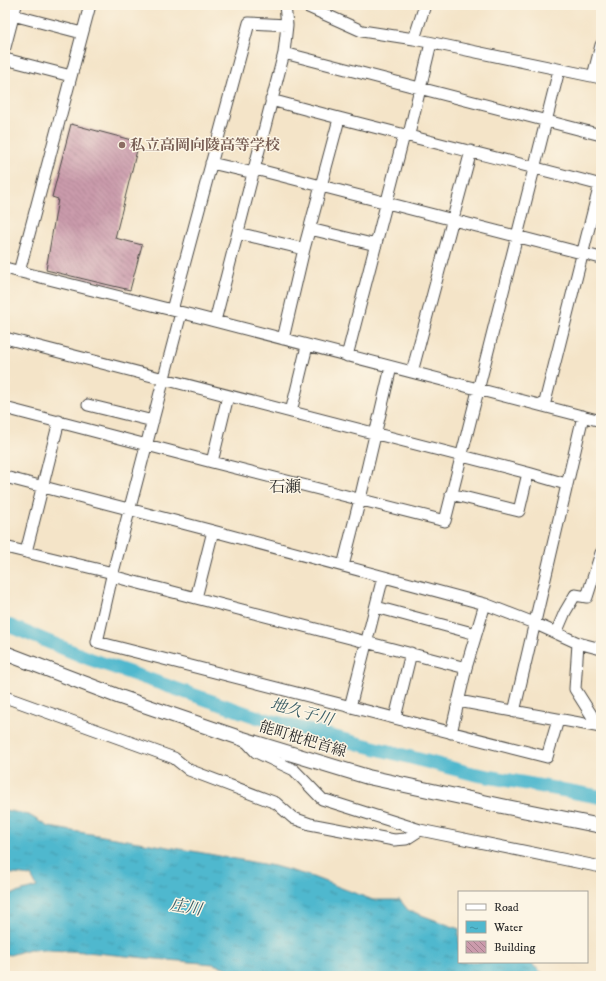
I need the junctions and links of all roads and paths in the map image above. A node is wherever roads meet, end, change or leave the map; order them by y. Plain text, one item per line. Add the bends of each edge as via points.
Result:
1 (90, 5) edge
2 (285, 5) edge
3 (304, 5) edge
4 (425, 5) edge
5 (12, 11) edge
6 (286, 25) junction
7 (82, 33) junction
8 (414, 39) junction
9 (431, 43) junction
10 (601, 45) edge
11 (5, 47) edge
12 (284, 53) junction
13 (5, 59) edge
14 (559, 70) junction
15 (71, 76) junction
16 (597, 77) edge
17 (420, 88) junction
18 (271, 100) junction
19 (339, 119) junction
20 (547, 121) junction
21 (406, 135) junction
22 (601, 135) edge
23 (471, 151) junction
24 (211, 163) junction
25 (535, 167) junction
26 (254, 171) junction
27 (600, 185) edge
28 (321, 186) junction
29 (387, 204) junction
30 (452, 220) junction
31 (310, 229) junction
32 (238, 233) junction
33 (517, 237) junction
34 (376, 245) junction
35 (304, 249) junction
36 (583, 254) junction
37 (601, 258) edge
38 (5, 268) edge
39 (19, 272) junction
40 (176, 311) junction
41 (215, 321) junction
42 (5, 338) edge
43 (283, 339) junction
44 (308, 346) junction
45 (347, 356) junction
46 (391, 367) junction
47 (412, 372) junction
48 (163, 378) junction
49 (477, 389) junction
50 (228, 396) junction
51 (88, 404) dead end
52 (544, 406) junction
53 (5, 408) edge
54 (291, 412) junction
55 (583, 416) junction
56 (59, 421) junction
57 (153, 421) junction
58 (601, 421) edge
59 (376, 434) junction
60 (147, 444) junction
61 (460, 456) junction
62 (212, 462) junction
63 (528, 473) junction
64 (5, 477) edge
65 (566, 484) junction
66 (44, 487) junction
67 (451, 494) junction
68 (360, 499) junction
69 (130, 509) junction
70 (213, 531) junction
71 (5, 547) edge
72 (26, 552) junction
73 (601, 552) edge
74 (343, 566) junction
75 (112, 575) junction
76 (383, 577) junction
77 (196, 598) junction
78 (485, 604) junction
79 (376, 607) junction
80 (534, 623) junction
81 (556, 633) junction
82 (476, 634) junction
83 (367, 643) junction
84 (578, 643) junction
85 (601, 649) edge
86 (5, 653) edge
87 (410, 653) junction
88 (466, 668) junction
89 (5, 697) edge
90 (458, 701) junction
91 (350, 707) junction
92 (514, 712) junction
93 (395, 718) junction
94 (558, 720) junction
95 (600, 727) edge
96 (451, 733) junction
97 (243, 739) junction
98 (601, 826) edge
99 (420, 830) junction
100 (601, 867) edge

1 - 7 street
2 - 6 street
3 - 8 street via 362,31
4 - 8 street
5 - 7 street
5 - 11 street
6 - 12 street
6 - 24 street via 249,23
7 - 15 street
8 - 9 street
9 - 14 street
9 - 17 street
10 - 16 street
12 - 17 street
12 - 18 street
13 - 15 street
14 - 16 street
14 - 20 street
15 - 39 street
17 - 20 street
17 - 21 street via 410,130
18 - 19 street
18 - 26 street
19 - 21 street
19 - 28 street
20 - 22 street
20 - 25 street
21 - 23 street
21 - 29 street
23 - 25 street
23 - 30 street
24 - 26 street
24 - 40 street
25 - 27 street
25 - 33 street
26 - 28 street
26 - 32 street
27 - 36 street
28 - 29 street
28 - 31 street
29 - 30 street
29 - 34 street
30 - 33 street
30 - 47 street
31 - 34 street
31 - 35 street
32 - 35 street
32 - 41 street
33 - 36 street
33 - 49 street
34 - 45 street
35 - 43 street
36 - 37 street
36 - 52 street
38 - 39 street
39 - 40 street
40 - 41 street
40 - 48 street
41 - 43 street
42 - 48 street
43 - 44 street
44 - 45 street
44 - 54 street
45 - 46 street
46 - 47 street
46 - 59 street
47 - 49 street
48 - 50 street
48 - 57 street
49 - 52 street
49 - 61 street
50 - 54 street
50 - 62 street
51 - 57 street
52 - 55 street
53 - 56 street
54 - 59 street
55 - 58 street
55 - 65 street
56 - 60 street
56 - 66 street
57 - 60 street
59 - 61 street
59 - 68 street
60 - 62 street
60 - 69 street
61 - 63 street
61 - 67 street
62 - 68 street
63 - 65 street
63 - 67 street via 518,511
64 - 66 street
65 - 80 street
66 - 69 street
66 - 72 street
67 - 68 street via 445,521
68 - 74 street
69 - 70 street
69 - 75 street
70 - 74 street
70 - 77 street
71 - 72 street
72 - 75 street
73 - 81 street via 587,597 576,595
74 - 76 street
75 - 77 street
75 - 91 street via 97,642
76 - 78 street
76 - 79 street
77 - 83 street
78 - 80 street
78 - 82 street
79 - 82 street
79 - 83 street
80 - 81 street
80 - 92 street
81 - 84 street
82 - 88 street
83 - 87 street
83 - 91 street
84 - 85 street
84 - 95 street via 576,689
86 - 97 main road, 能町枇杷首線 via 120,697
87 - 88 street
87 - 93 street
88 - 90 street
89 - 99 street via 174,758 189,770 276,803 293,818 310,824 394,840 406,839
90 - 92 street
90 - 96 street
91 - 93 street
92 - 94 street
93 - 96 street
94 - 95 street
94 - 96 street via 547,757
97 - 98 main road, 能町枇杷首線 via 368,777
97 - 99 street via 256,752 294,770 322,799
99 - 100 street

